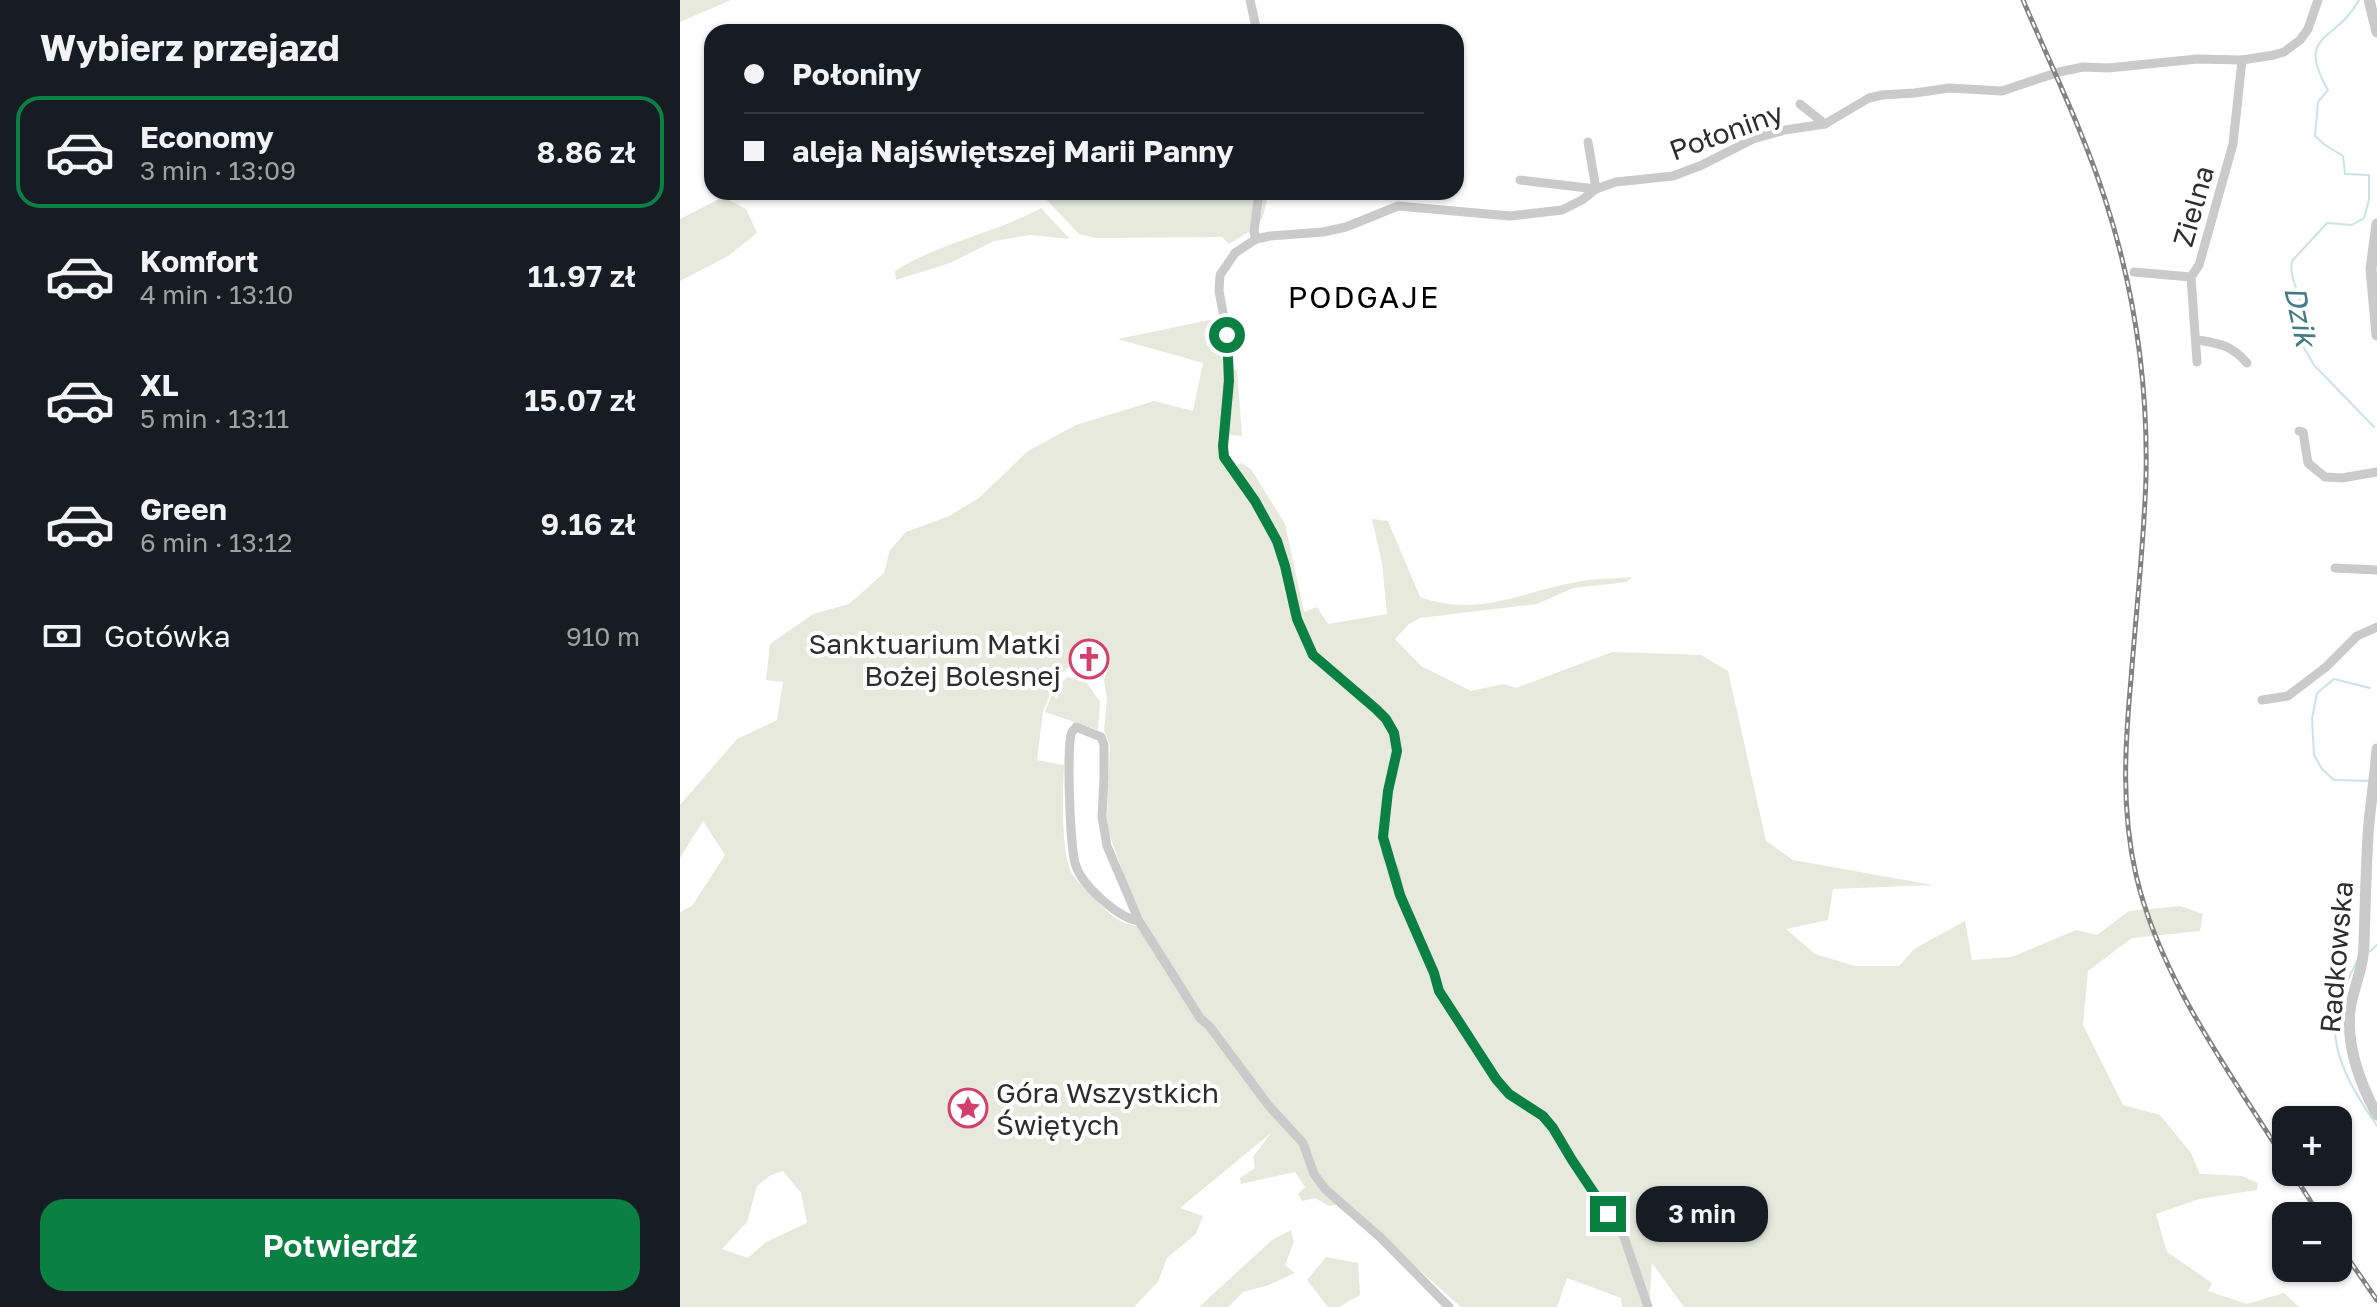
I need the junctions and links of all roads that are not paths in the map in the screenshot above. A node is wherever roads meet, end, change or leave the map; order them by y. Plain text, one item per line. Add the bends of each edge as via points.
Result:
1 (1250, 0) edge
2 (2318, 0) edge
3 (2369, 0) edge
4 (1255, 24) edge
5 (2377, 32) edge
6 (2242, 60) junction
7 (1800, 104) dead end
8 (1825, 124) junction
9 (1588, 142) dead end
10 (1520, 180) dead end
11 (1596, 189) junction
12 (1258, 200) edge
13 (2377, 224) edge
14 (1256, 239) junction
15 (2134, 272) dead end
16 (2191, 277) junction
17 (2376, 311) edge
18 (2377, 335) edge
19 (2198, 340) junction
20 (2197, 362) dead end
21 (2247, 363) dead end
22 (2299, 431) dead end
23 (2377, 472) edge
24 (2335, 568) dead end
25 (2377, 570) edge
26 (2377, 627) edge
27 (2262, 700) dead end
28 (2377, 749) edge
29 (2375, 779) edge
30 (1139, 921) junction
31 (2377, 1115) edge
32 (1449, 1307) edge
33 (1648, 1307) edge

1 - 4 street
2 - 6 street, Połoniny via 2300,40 2284,52
3 - 5 street
6 - 8 street, Połoniny via 2083,67 2002,91 1949,88 1882,95
6 - 16 street, Zielna via 2233,144 2199,265
7 - 8 street
8 - 11 street, Połoniny via 1753,139 1673,176
9 - 11 street
10 - 11 street
11 - 14 street, Połoniny via 1562,210 1510,216 1398,206 1346,227
12 - 14 street
13 - 17 street via 2371,269
14 - 33 street via 1235,253 1220,275 1229,364 1224,457 1273,535 1313,655 1376,709 1394,733 1397,751 1383,837 1439,991 1496,1079 1553,1128 1624,1237
15 - 16 street
16 - 19 street, Zielna
17 - 18 street
19 - 20 street, Zielna
19 - 21 street via 2234,349
22 - 23 street via 2308,463 2325,477
24 - 25 street
26 - 27 street via 2357,636 2288,696
28 - 29 street, Radkowska
29 - 31 street, Radkowska via 2362,971 2350,1026 2355,1065
30 - 30 street via 1108,905 1082,877 1073,858 1069,791 1071,732 1076,727 1101,737 1104,745 1104,832
30 - 32 street via 1200,1018 1303,1143 1325,1189

